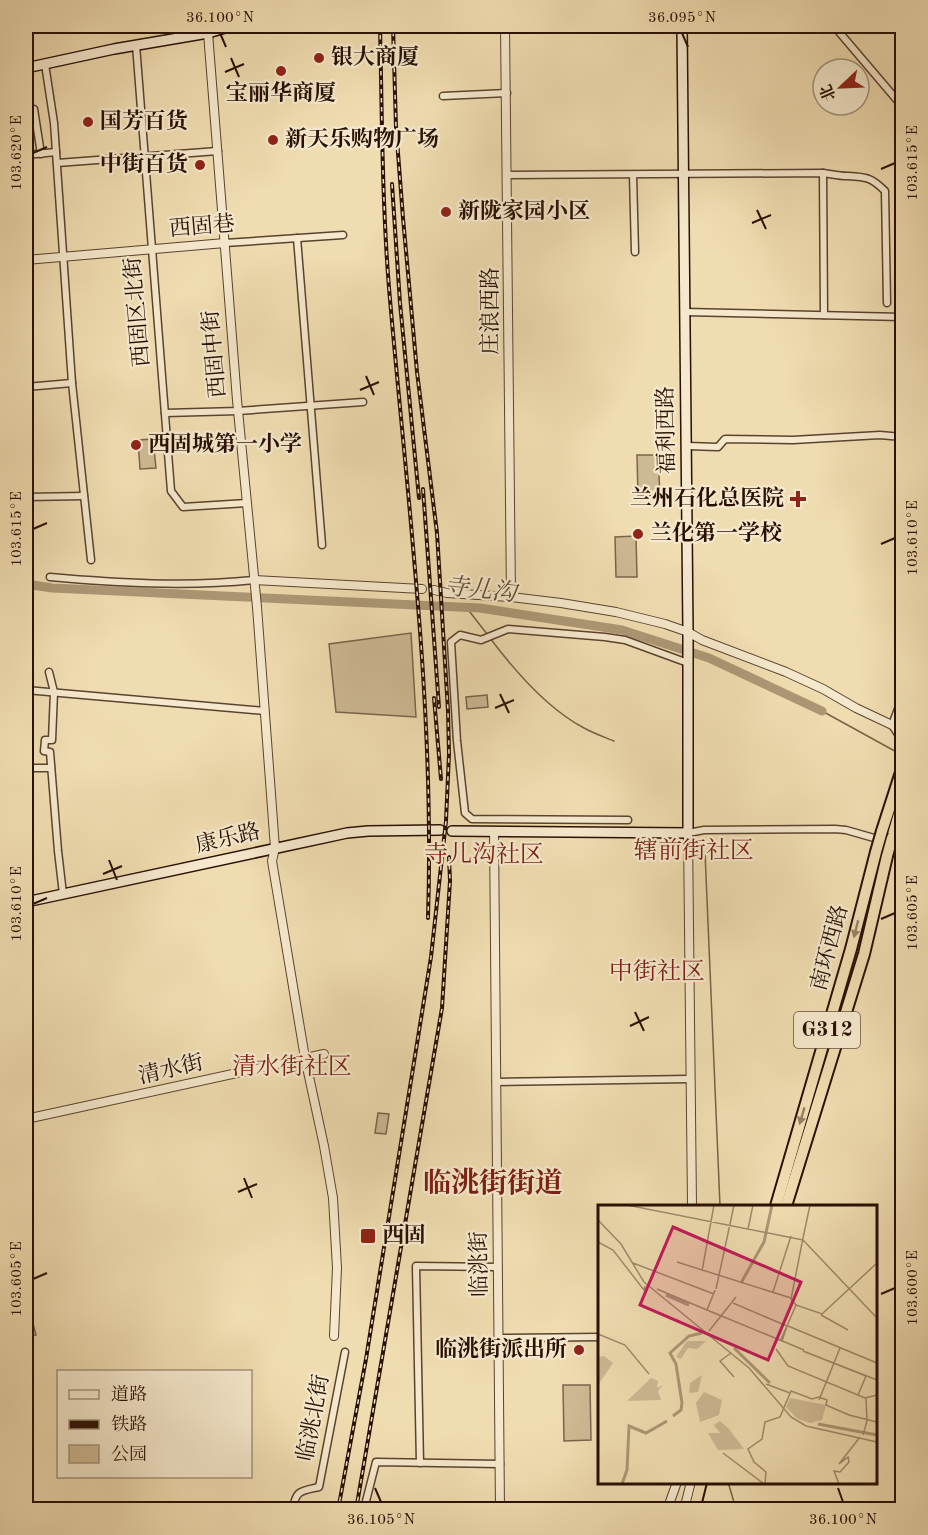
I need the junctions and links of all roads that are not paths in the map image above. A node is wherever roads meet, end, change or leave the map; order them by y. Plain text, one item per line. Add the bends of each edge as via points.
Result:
1 (232, 26) edge
2 (505, 26) edge
3 (682, 26) edge
4 (834, 26) edge
5 (208, 33) junction
6 (136, 45) junction
7 (45, 64) junction
8 (26, 68) edge
9 (507, 93) junction
10 (443, 96) dead end
11 (903, 106) edge
12 (26, 110) edge
13 (218, 151) junction
14 (56, 152) junction
15 (41, 153) junction
16 (26, 155) edge
17 (144, 157) junction
18 (57, 163) junction
19 (823, 173) junction
20 (684, 174) junction
21 (508, 175) junction
22 (633, 175) junction
23 (343, 235) dead end
24 (297, 238) junction
25 (225, 243) junction
26 (151, 249) junction
27 (634, 252) dead end
28 (64, 257) junction
29 (26, 260) edge
30 (887, 303) dead end
31 (686, 312) junction
32 (824, 315) junction
33 (903, 317) edge
34 (72, 382) junction
35 (26, 387) edge
36 (363, 402) dead end
37 (312, 405) junction
38 (238, 411) junction
39 (165, 413) junction
40 (903, 437) edge
41 (687, 446) junction
42 (84, 496) junction
43 (26, 497) edge
44 (247, 503) junction
45 (322, 544) dead end
46 (91, 560) dead end
47 (50, 577) dead end
48 (255, 584) junction
49 (422, 590) dead end
50 (434, 590) dead end
51 (511, 597) junction
52 (688, 634) junction
53 (688, 661) junction
54 (49, 672) dead end
55 (26, 690) edge
56 (54, 692) junction
57 (903, 698) edge
58 (265, 711) junction
59 (892, 725) junction
60 (903, 741) edge
61 (26, 768) edge
62 (51, 768) junction
63 (902, 772) edge
64 (903, 803) edge
65 (628, 820) dead end
66 (440, 830) dead end
67 (452, 831) dead end
68 (494, 831) junction
69 (688, 833) junction
70 (903, 846) edge
71 (275, 848) junction
72 (881, 854) junction
73 (63, 894) junction
74 (26, 902) edge
75 (324, 1054) dead end
76 (305, 1058) junction
77 (689, 1079) junction
78 (496, 1082) junction
79 (26, 1119) edge
80 (692, 1205) edge
81 (776, 1205) edge
82 (786, 1205) edge
83 (498, 1267) junction
84 (334, 1335) dead end
85 (598, 1337) edge
86 (498, 1338) junction
87 (345, 1352) dead end
88 (420, 1463) junction
89 (500, 1464) junction
90 (676, 1484) edge
91 (690, 1484) edge
92 (700, 1484) edge
93 (707, 1484) edge
94 (293, 1509) edge
95 (367, 1509) edge
96 (500, 1509) edge
97 (667, 1509) edge
98 (684, 1509) edge
99 (694, 1509) edge
100 (701, 1509) edge

1 - 5 main road
2 - 9 street, 庄浪西路
3 - 20 main road, 福利西路
4 - 11 street
5 - 6 main road
5 - 13 street, 西固中街
6 - 7 main road
6 - 17 street, 西固区北街
7 - 8 main road
7 - 14 street
9 - 10 street
9 - 21 street, 庄浪西路
12 - 15 street via 34,109
13 - 17 street
13 - 25 street, 西固中街
14 - 15 street
14 - 18 street
15 - 16 street
17 - 18 street
17 - 26 street, 西固区北街
18 - 28 street
19 - 20 street
19 - 30 street via 870,178 885,191
19 - 32 street
20 - 22 street
20 - 31 main road, 福利西路
21 - 22 street
21 - 51 street, 庄浪西路
22 - 27 street
23 - 24 street, 西固巷
24 - 25 street, 西固巷
24 - 37 street
25 - 26 street, 西固巷
25 - 38 street, 西固中街
26 - 28 street, 西固巷
26 - 39 street, 西固区北街
28 - 29 street, 西固巷
28 - 34 street
31 - 32 street
31 - 41 main road, 福利西路
32 - 33 street
34 - 35 street
34 - 42 street
36 - 37 street
37 - 38 street
37 - 45 street
38 - 39 street
38 - 44 street, 西固中街
39 - 44 street, 西固区北街 via 171,491 183,507
40 - 41 street via 725,439 718,447
41 - 52 main road, 福利西路
42 - 43 street
42 - 46 street
44 - 48 street, 西固中街
47 - 48 street
48 - 49 street
48 - 58 street, 西固中街
50 - 51 street
51 - 52 street via 616,612
52 - 53 main road, 福利西路
52 - 59 street via 823,689
53 - 65 street via 605,637 508,629 487,639 460,635 453,639 457,741 466,815 472,819
53 - 69 main road, 福利西路
54 - 56 street
55 - 56 street
56 - 58 street
56 - 62 street via 51,740 45,740 44,751 50,752
57 - 59 street
58 - 71 street, 西固中街
59 - 60 street
61 - 62 street
62 - 73 street
63 - 72 highway, 南环西路 / G312, bridge via 882,831
64 - 72 highway, 南环西路 / G312, bridge via 892,838
66 - 71 main road, 康乐路 via 356,832
67 - 68 main road
68 - 69 main road
68 - 78 street, 临洮街
69 - 70 street via 821,828 846,830
69 - 77 street
71 - 73 main road, 康乐路
71 - 76 street, 西固中街 via 272,861
72 -> 81 highway, 南环西路 / G312
72 - 82 highway, 南环西路 / G312 via 864,954
73 - 74 main road, 康乐路
75 - 76 street, 清水街
76 - 79 street, 清水街
76 - 84 street, 西固中街 via 333,1198 337,1268
77 - 78 street
77 - 80 street
78 - 83 street, 临洮街
83 - 86 street, 临洮街
83 - 88 street via 416,1266
85 - 86 street
86 - 89 street, 临洮街
87 - 94 street, 临洮北街 via 319,1487 298,1493
88 - 89 street
88 - 95 street via 376,1462
89 - 96 street, 临洮街
90 - 97 street
91 - 98 street
92 - 99 highway
93 - 100 highway

